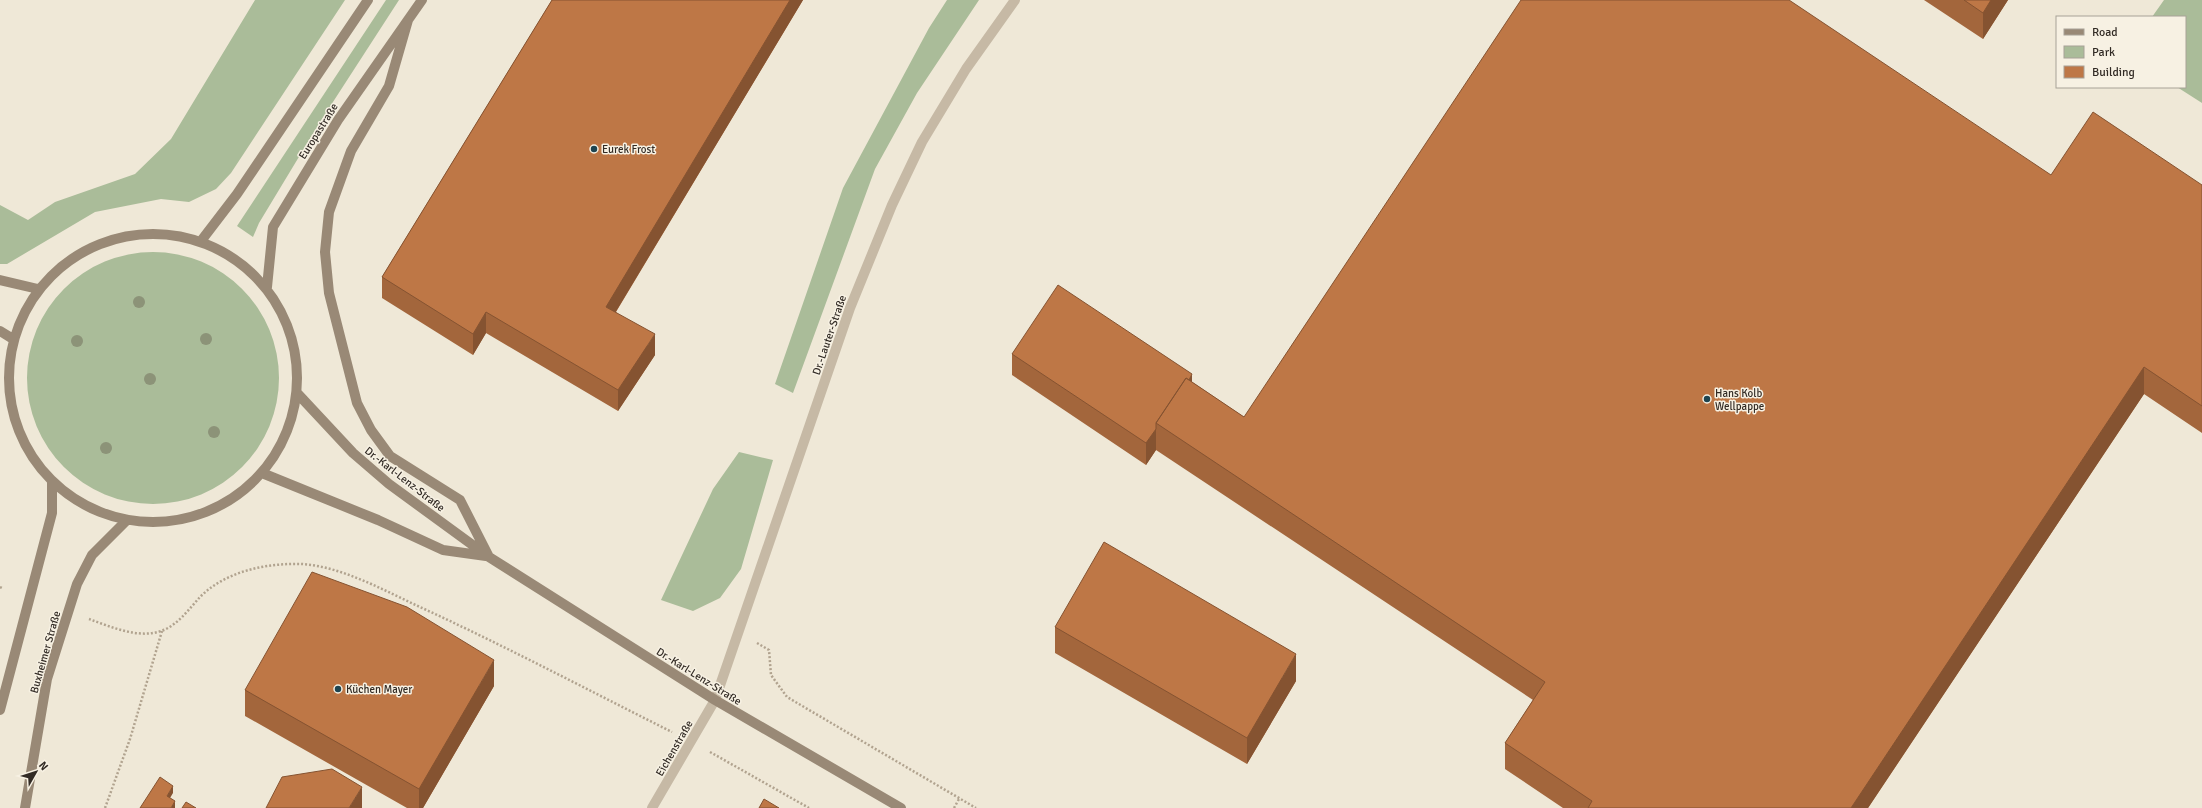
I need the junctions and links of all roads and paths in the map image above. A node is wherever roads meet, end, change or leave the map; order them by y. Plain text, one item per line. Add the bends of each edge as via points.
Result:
1 (368, 0) edge
2 (422, 0) edge
3 (1015, 0) edge
4 (408, 20) junction
5 (201, 241) junction
6 (0, 280) edge
7 (267, 288) junction
8 (38, 289) junction
9 (0, 331) edge
10 (13, 339) junction
11 (297, 394) junction
12 (262, 473) junction
13 (52, 481) junction
14 (127, 520) junction
15 (489, 557) junction
16 (89, 619) dead end
17 (162, 631) junction
18 (738, 633) junction
19 (715, 700) junction
20 (0, 710) edge
21 (692, 742) junction
22 (959, 799) junction
23 (25, 808) edge
24 (105, 808) edge
25 (652, 808) edge
26 (809, 808) edge
27 (901, 808) edge
28 (954, 808) edge
29 (976, 808) edge

1 - 5 main road via 237,194
2 - 4 main road, Europastraße
3 - 18 street, Dr.-Lauter-Straße via 966,69 930,129 892,205 850,308
4 - 7 main road, Europastraße via 338,120 273,227
4 - 15 main road via 389,86 350,151 329,212 325,252 329,293 357,403 371,430 390,456 460,500
5 - 7 main road via 237,259
5 - 8 main road via 172,234 142,233 112,238 84,250 59,267
6 - 8 main road
7 - 11 main road via 282,311 292,338 298,365
8 - 10 main road via 23,313
9 - 10 main road
10 - 13 main road via 8,369 10,400 18,430 32,457
11 - 12 main road via 291,422 279,449
11 - 15 main road, Dr.-Karl-Lenz-Straße via 353,453 377,474
12 - 14 main road via 240,494 187,519 157,522
12 - 15 main road, Dr.-Karl-Lenz-Straße via 378,520 443,550
13 - 14 main road via 87,506 106,515
13 - 20 main road via 52,513
14 - 23 main road, Buxheimer Straße via 92,555 77,584 47,679
15 - 19 main road, Dr.-Karl-Lenz-Straße
16 - 17 path via 118,630 149,634
17 - 21 path via 223,580 250,570 276,564 303,564 338,571 473,631
17 - 24 path via 130,739
18 - 19 street, Dr.-Lauter-Straße
18 - 22 path via 769,650 771,675 787,697
19 - 21 street, Eichenstraße
19 - 27 main road, Dr.-Karl-Lenz-Straße
21 - 25 street, Eichenstraße
21 - 26 path
22 - 28 path
22 - 29 path

